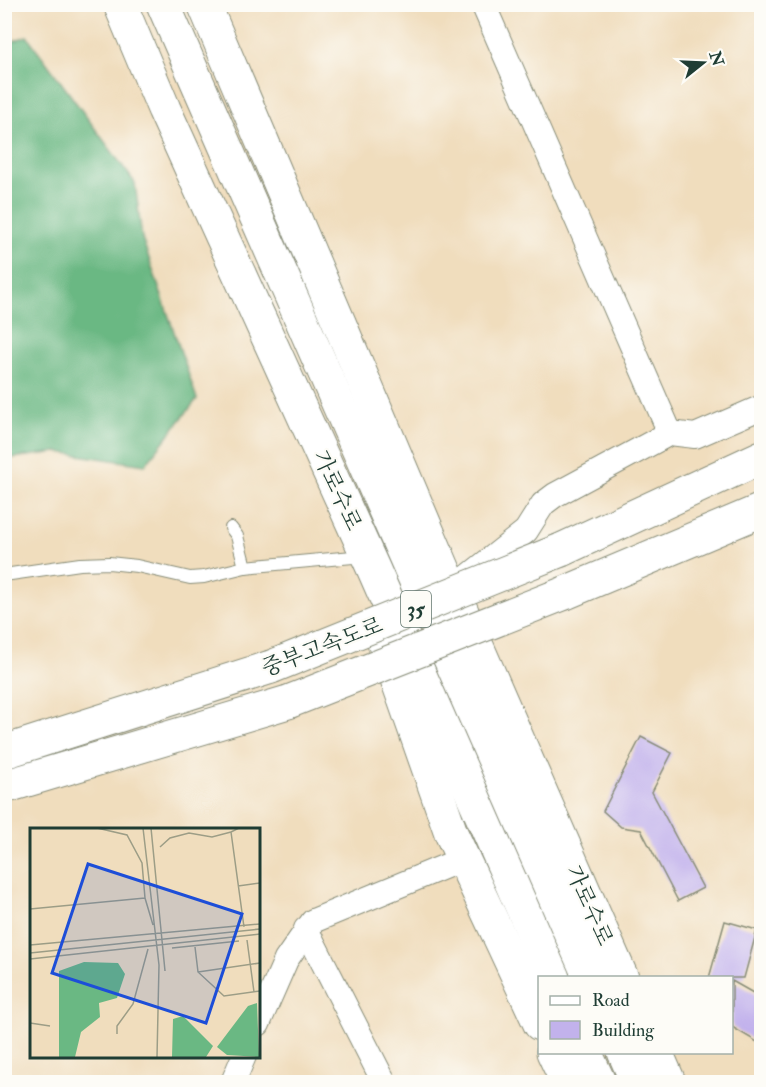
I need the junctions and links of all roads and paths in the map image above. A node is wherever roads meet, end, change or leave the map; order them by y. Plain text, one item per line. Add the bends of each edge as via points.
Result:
1 (120, 4) edge
2 (163, 4) edge
3 (204, 4) edge
4 (483, 4) edge
5 (762, 406) edge
6 (670, 433) junction
7 (762, 457) edge
8 (323, 458) junction
9 (762, 510) edge
10 (231, 528) dead end
11 (353, 556) junction
12 (245, 567) junction
13 (4, 575) edge
14 (452, 589) junction
15 (4, 752) edge
16 (4, 787) edge
17 (463, 859) junction
18 (306, 929) junction
19 (551, 976) edge
20 (589, 976) edge
21 (621, 976) edge
22 (260, 1019) edge
23 (538, 1020) edge
24 (553, 1054) edge
25 (585, 1054) edge
26 (624, 1054) edge
27 (656, 1054) edge
28 (244, 1057) edge
29 (233, 1083) edge
30 (384, 1083) edge
31 (567, 1083) edge
32 (599, 1083) edge
33 (637, 1083) edge
34 (669, 1083) edge

1 - 8 main road, 가로수로
2 - 20 main road, 가로수로
3 - 14 main road, 가로수로
4 - 6 street
5 - 6 street via 696,436
6 - 14 street via 555,495 543,504 526,531
7 - 15 main road, 중부고속도로 / 35, bridge via 561,550 271,667
8 - 11 main road
8 - 19 main road, 가로수로
9 - 16 main road, 중부고속도로 / 35, bridge via 288,702
10 - 12 lane
11 - 12 lane
11 - 17 main road
12 - 13 lane via 204,578 109,563
14 - 21 main road, 가로수로
17 - 18 street via 313,921
17 - 23 main road
18 - 22 street via 286,960
18 - 30 street
24 - 31 main road
25 - 32 main road
26 - 33 main road
27 - 34 main road
28 - 29 street

